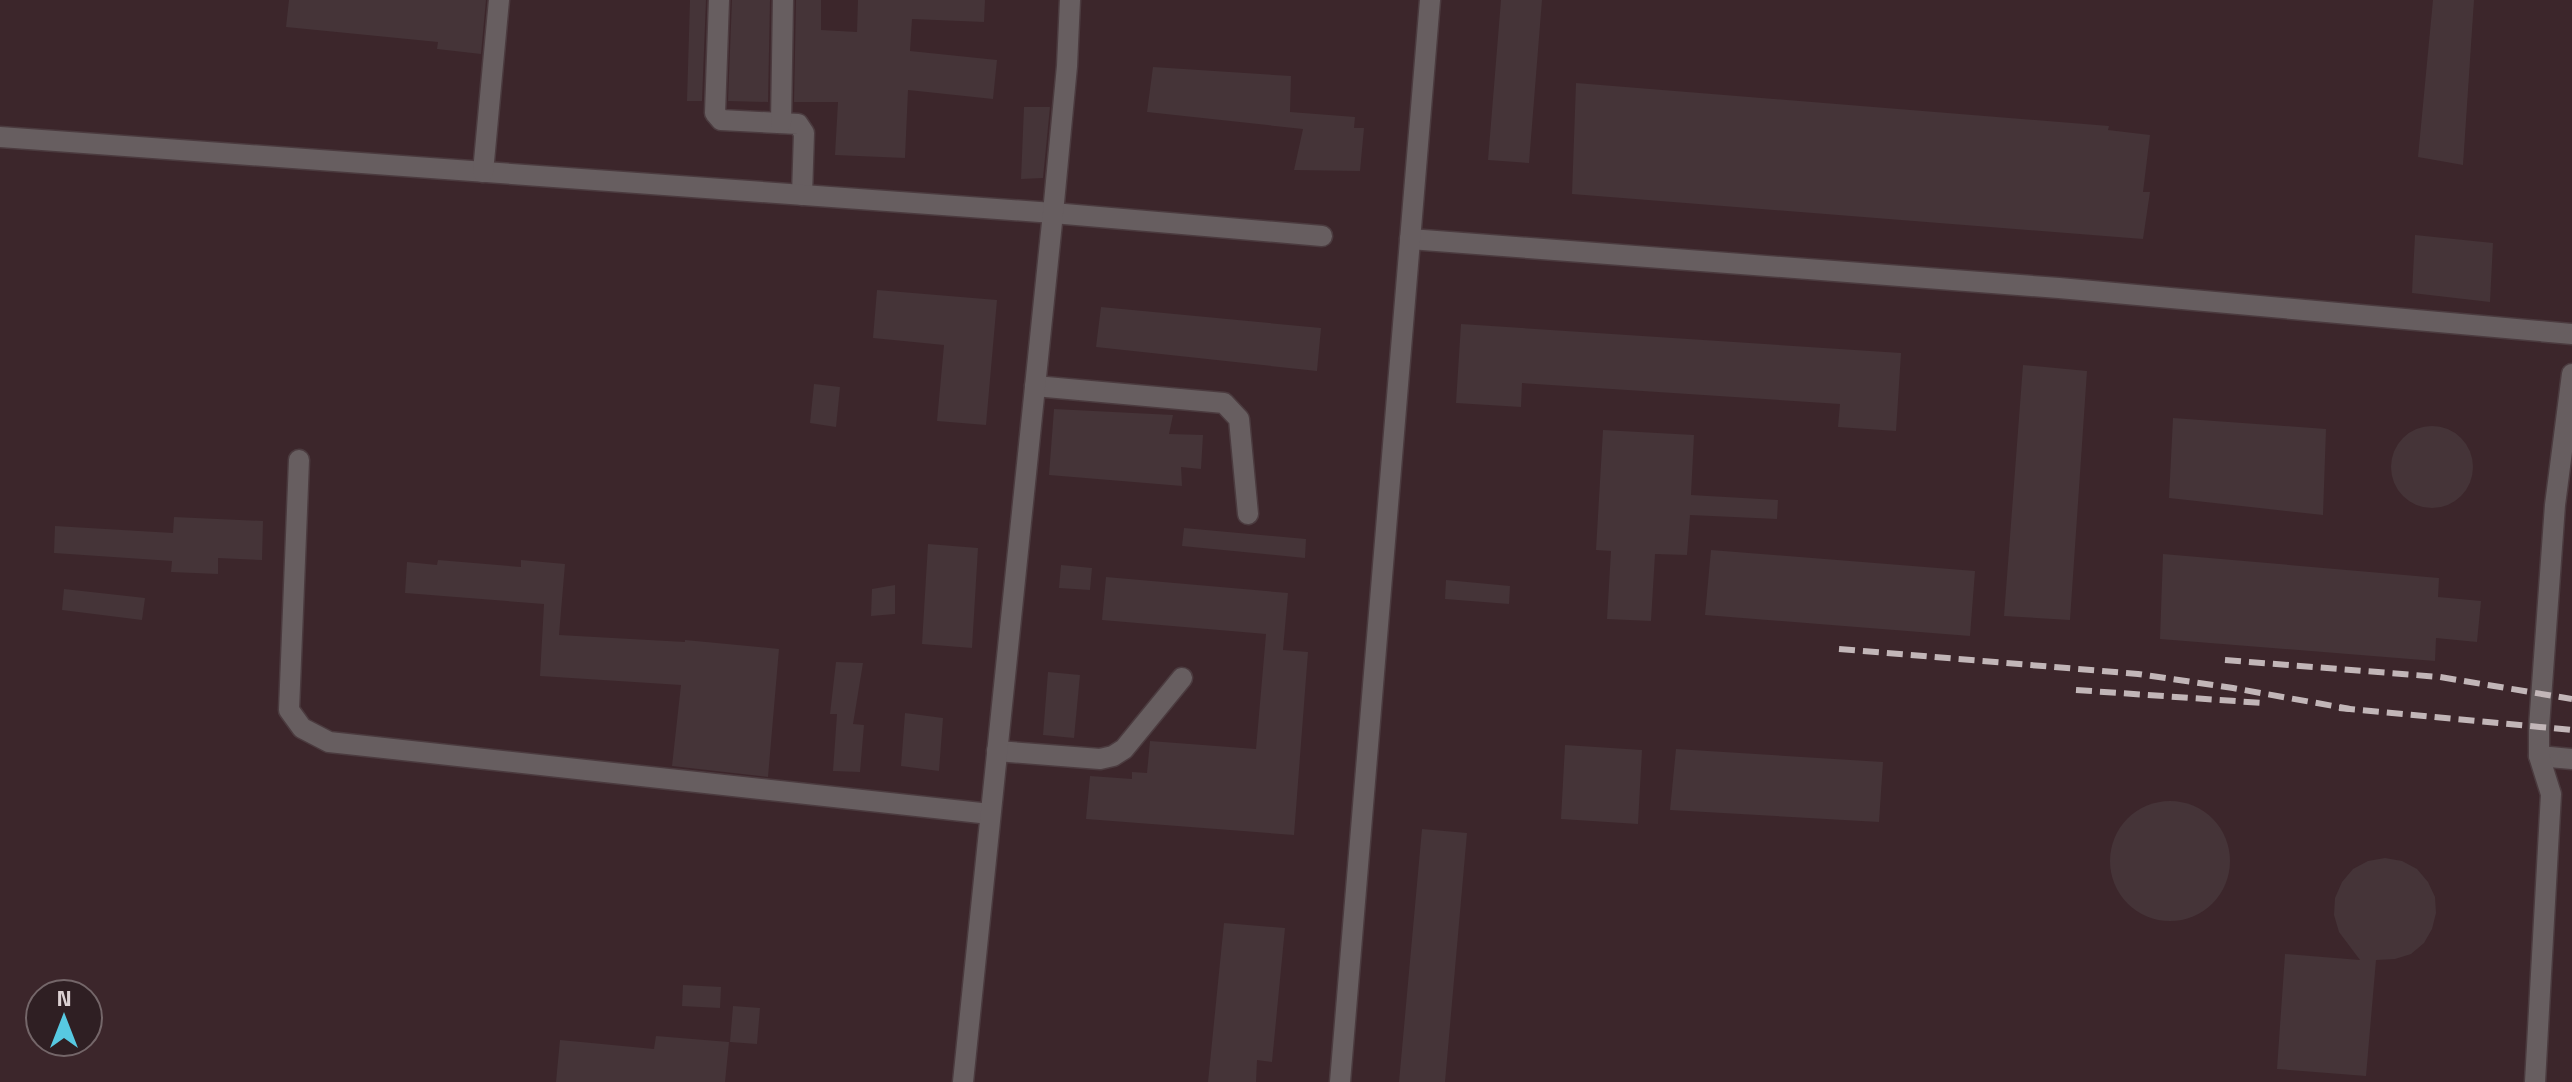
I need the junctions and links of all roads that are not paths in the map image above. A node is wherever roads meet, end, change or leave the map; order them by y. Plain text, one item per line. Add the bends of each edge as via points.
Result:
1 (499, 0) edge
2 (719, 0) edge
3 (783, 0) edge
4 (1070, 0) edge
5 (1430, 0) edge
6 (781, 123) junction
7 (0, 137) edge
8 (483, 172) junction
9 (802, 195) junction
10 (1053, 213) junction
11 (1322, 236) dead end
12 (1410, 239) junction
13 (2572, 334) edge
14 (2572, 374) edge
15 (1035, 386) junction
16 (299, 460) dead end
17 (1248, 514) dead end
18 (1182, 678) dead end
19 (997, 751) junction
20 (2539, 756) junction
21 (2572, 759) edge
22 (990, 814) junction
23 (963, 1082) edge
24 (1340, 1082) edge
25 (2535, 1082) edge

1 - 8 street
2 - 6 street via 715,113 721,120
3 - 6 street
4 - 10 street
5 - 12 street
6 - 9 street via 798,124 804,133
7 - 8 street
8 - 9 street
9 - 10 street
10 - 11 street
10 - 15 street
12 - 13 street via 2059,288
12 - 24 street
14 - 20 street via 2555,505
15 - 17 street via 1224,403 1239,419
15 - 19 street
16 - 22 street via 289,710 302,728 329,742
18 - 19 street via 1113,756
19 - 22 street
20 - 21 street
20 - 25 street via 2551,794
22 - 23 street

